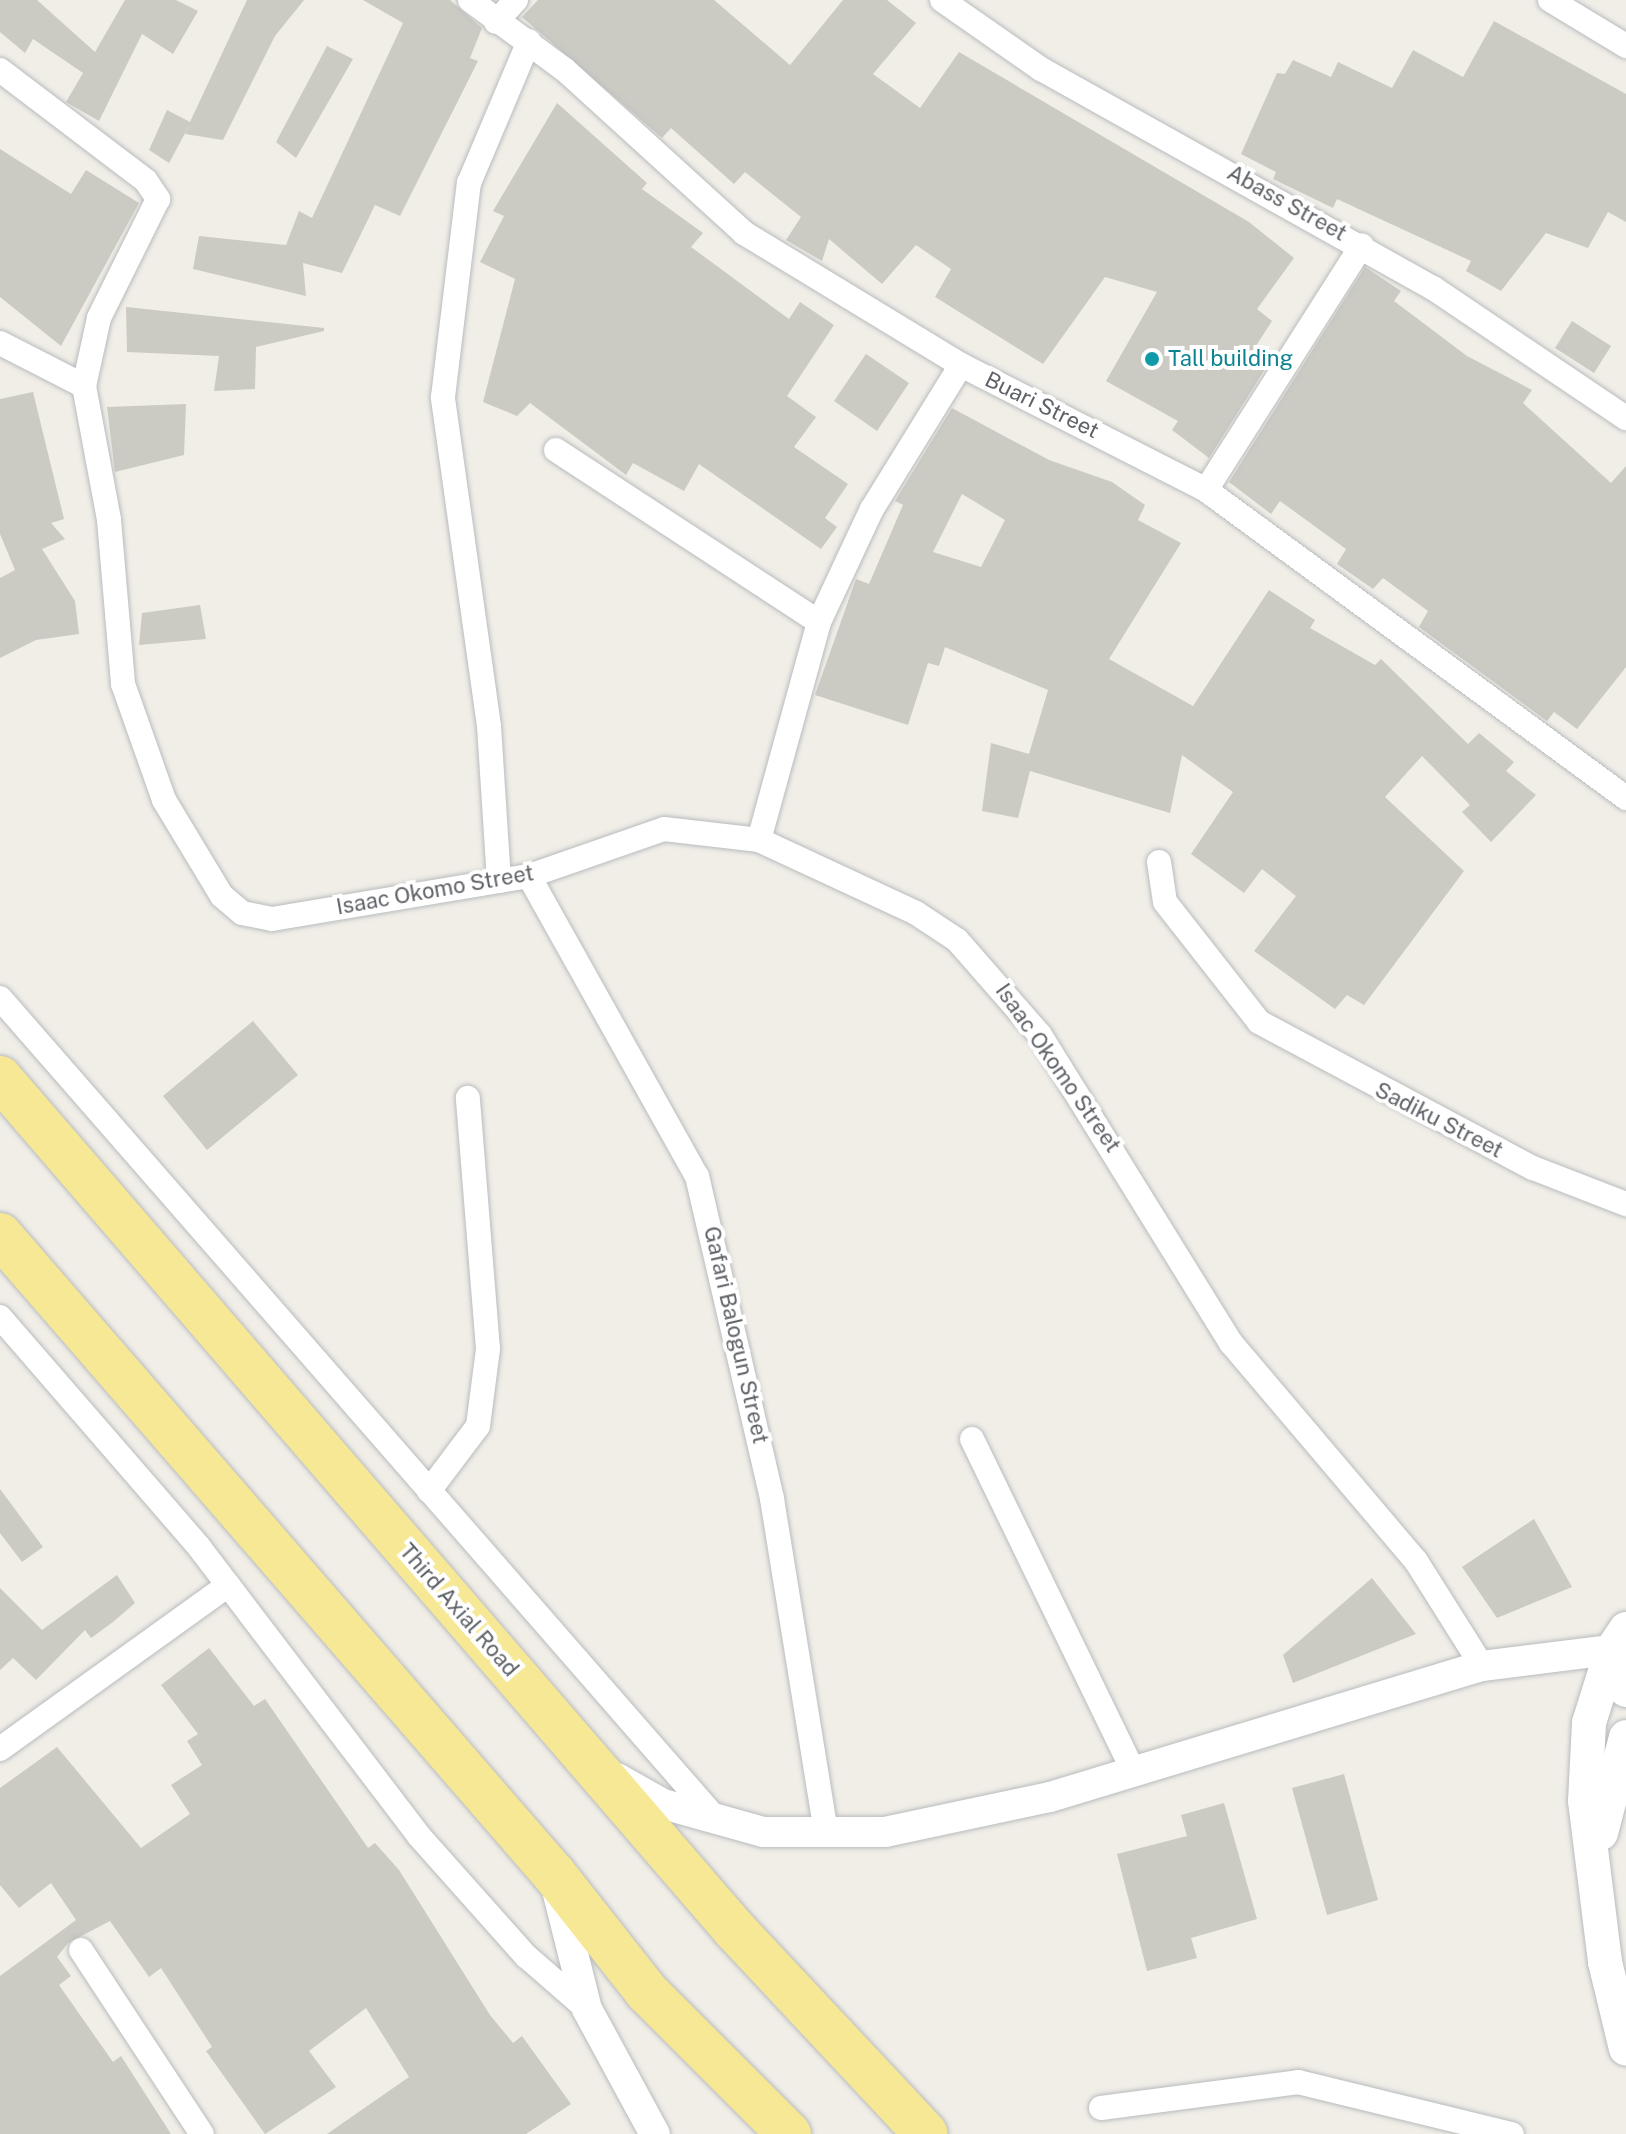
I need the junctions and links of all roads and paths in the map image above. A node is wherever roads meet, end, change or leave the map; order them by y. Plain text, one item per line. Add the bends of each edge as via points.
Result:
1 (470, 0) edge
2 (516, 0) edge
3 (942, 0) edge
4 (1550, 0) edge
5 (496, 22) junction
6 (529, 41) junction
7 (1626, 46) edge
8 (0, 70) edge
9 (1362, 245) junction
10 (0, 343) edge
11 (961, 365) junction
12 (84, 386) junction
13 (1623, 409) edge
14 (556, 450) dead end
15 (1206, 490) junction
16 (819, 622) junction
17 (1626, 798) edge
18 (759, 840) junction
19 (1159, 862) dead end
20 (529, 876) junction
21 (499, 881) junction
22 (0, 998) edge
23 (0, 1078) edge
24 (468, 1098) dead end
25 (1626, 1204) edge
26 (0, 1235) edge
27 (0, 1317) edge
28 (972, 1439) dead end
29 (429, 1491) junction
30 (228, 1585) junction
31 (1615, 1646) edge
32 (1482, 1666) junction
33 (1626, 1690) edge
34 (1626, 1737) edge
35 (0, 1749) edge
36 (580, 1749) junction
37 (1133, 1770) junction
38 (716, 1819) junction
39 (826, 1834) junction
40 (554, 1874) junction
41 (1598, 1909) junction
42 (81, 1950) dead end
43 (587, 2009) junction
44 (1626, 2049) edge
45 (1101, 2108) dead end
46 (202, 2134) edge
47 (655, 2134) edge
48 (789, 2134) edge
49 (926, 2134) edge
50 (1512, 2134) edge

1 - 5 street, Buari Street
2 - 5 street
3 - 9 street, Abass Street via 1041,69
4 - 7 street
5 - 6 street, Buari Street
6 - 11 street, Buari Street via 744,233
6 - 21 street via 469,183 443,397 489,726
8 - 12 street, Isaac Okomo Street via 146,181 158,199 99,318
9 - 13 street, Abass Street
9 - 15 street
10 - 12 street
11 - 15 street, Buari Street
11 - 16 street via 872,509
12 - 21 street, Isaac Okomo Street via 109,520 123,684 164,800 222,896 242,913 272,919
14 - 16 street
15 - 17 street, Buari Street
16 - 18 street
18 - 20 street, Isaac Okomo Street via 664,829
18 - 32 street, Isaac Okomo Street via 916,913 957,940 997,980 1111,1140 1231,1343 1416,1561
19 - 25 street, Sadiku Street via 1165,902 1259,1022 1533,1168
20 - 21 street, Isaac Okomo Street
20 - 39 street, Gafari Balogun Street via 697,1176 772,1499
22 - 29 street
23 - 36 highway, Third Axial Road
24 - 29 street via 488,1349 478,1426
26 - 40 highway
27 - 30 street
28 - 37 street
29 - 38 street
30 - 35 street
30 - 43 street via 419,1836 526,1956
31 - 32 street
31 - 33 main road
31 - 41 main road via 1585,1762
32 - 37 street
34 - 41 main road via 1601,1831
36 - 38 street via 663,1804
36 - 49 highway, Third Axial Road
37 - 39 street via 964,1817
38 - 39 street via 763,1832
40 - 43 street
40 - 48 highway via 647,1992
41 - 44 main road
42 - 46 street
43 - 47 street
45 - 50 street via 1298,2082

